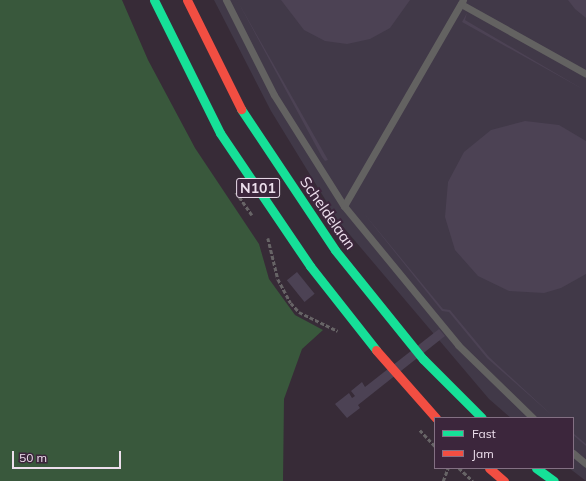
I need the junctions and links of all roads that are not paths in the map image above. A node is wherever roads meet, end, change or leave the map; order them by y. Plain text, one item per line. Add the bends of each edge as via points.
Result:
1 (154, 0) edge
2 (187, 0) edge
3 (226, 0) edge
4 (462, 2) edge
5 (586, 74) edge
6 (344, 206) junction
7 (476, 416) edge
8 (435, 417) edge
9 (532, 417) edge
10 (574, 454) edge
11 (586, 464) edge
12 (490, 469) edge
13 (537, 469) edge
14 (504, 481) edge
15 (554, 481) edge

1 - 8 main road, N101 via 175,47 229,145 310,266 410,392
2 - 7 main road, Scheldelaan / N101 via 244,116 335,250 423,358
3 - 6 lane via 274,95
4 - 5 lane
4 - 6 lane
6 - 9 lane via 458,345
10 - 11 lane
12 - 14 main road
13 - 15 main road

